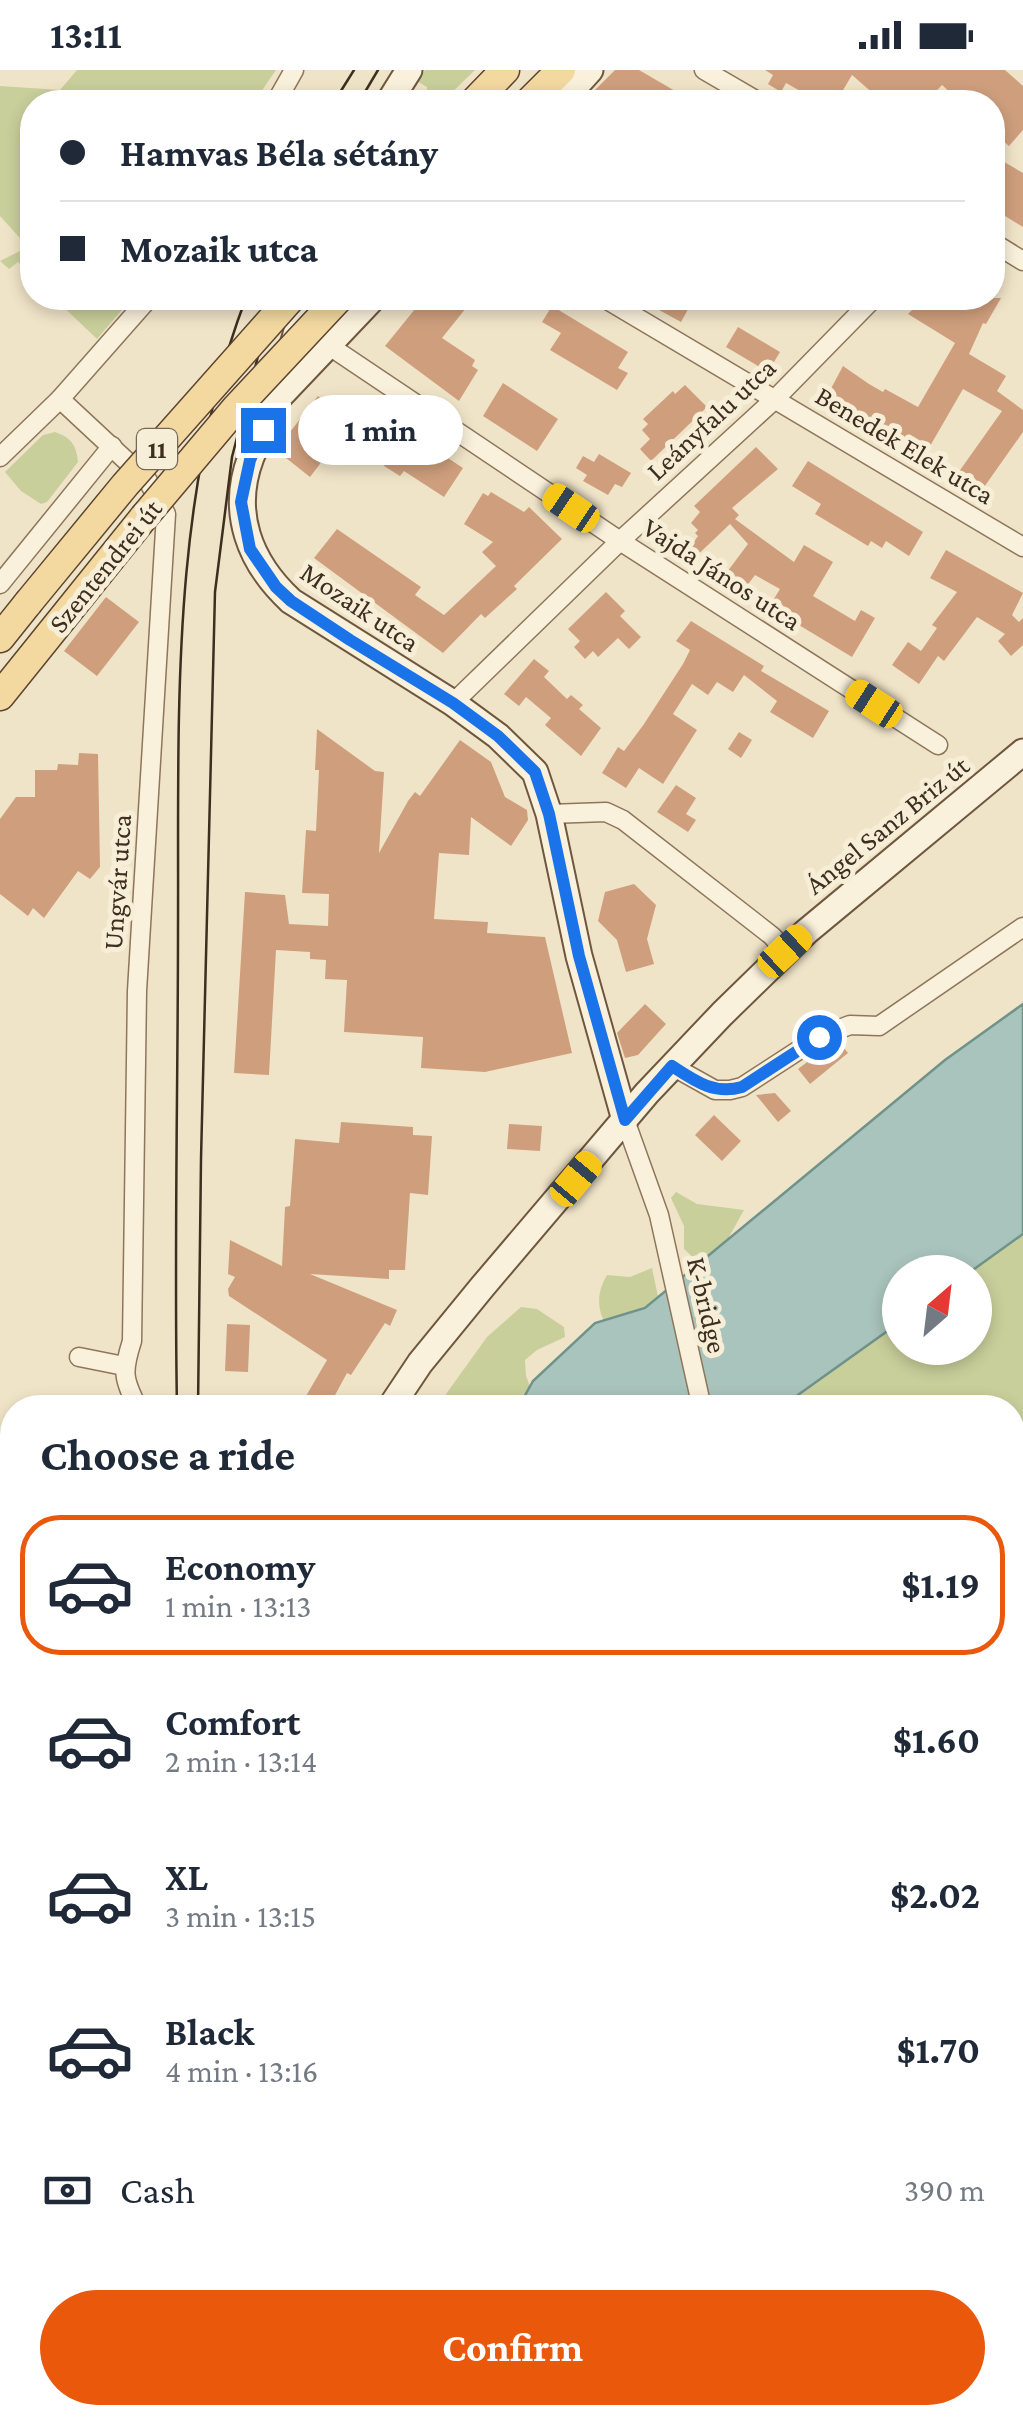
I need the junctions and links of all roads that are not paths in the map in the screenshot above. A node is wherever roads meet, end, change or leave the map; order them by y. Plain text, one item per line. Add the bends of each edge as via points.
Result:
1 (505, 70) edge
2 (561, 70) edge
3 (590, 70) edge
4 (704, 70) edge
5 (486, 90) edge
6 (541, 90) edge
7 (572, 90) edge
8 (738, 90) edge
9 (138, 310) edge
10 (279, 310) edge
11 (304, 310) edge
12 (330, 310) edge
13 (360, 310) edge
14 (624, 310) edge
15 (862, 310) edge
16 (328, 346) junction
17 (60, 398) junction
18 (775, 399) junction
19 (276, 401) junction
20 (0, 428) edge
21 (16, 442) junction
22 (112, 446) junction
23 (0, 458) edge
24 (620, 541) junction
25 (1023, 547) edge
26 (0, 584) edge
27 (0, 638) edge
28 (0, 696) edge
29 (459, 698) junction
30 (938, 745) dead end
31 (1023, 752) edge
32 (549, 814) junction
33 (1023, 926) edge
34 (785, 951) junction
35 (672, 1066) junction
36 (625, 1120) junction
37 (658, 1215) joint
38 (79, 1357) dead end
39 (124, 1366) junction
40 (132, 1395) edge
41 (399, 1395) edge
42 (699, 1395) edge

1 - 5 main road
2 - 6 main road
3 - 7 street
4 - 8 street
9 - 17 street
10 - 27 main road, Szentendrei út / 11, bridge
11 - 19 street
12 - 28 main road, Szentendrei út / 11, bridge via 236,408
13 - 16 street
14 - 18 street, Benedek Elek utca
15 - 18 street, Leányfalu utca
16 - 19 street
16 - 24 street, Vajda János utca
17 - 21 street
17 - 22 street, Ungvár utca
18 - 24 street, Leányfalu utca
18 - 25 street, Benedek Elek utca
19 - 29 street, Mozaik utca via 244,483 250,549 291,601
20 - 21 street
21 - 23 street
22 - 26 street
22 - 39 street, Ungvár utca via 148,481 166,514 137,992 132,1341
24 - 29 street, Leányfalu utca
24 - 30 street, Vajda János utca
29 - 32 street, Mozaik utca via 525,759
31 - 34 street, Ángel Sanz Briz út
32 - 34 street via 606,812 622,820
32 - 36 street, Mozaik utca via 579,956
33 - 35 street via 879,1026 850,1025 819,1037 742,1087 714,1090
34 - 35 street, Ángel Sanz Briz út
35 - 36 street, Ángel Sanz Briz út
36 - 37 street, Mozaik utca
36 - 41 street, Ángel Sanz Briz út via 439,1338
37 - 42 street, K-bridge
38 - 39 street
39 - 40 street, Ungvár utca

